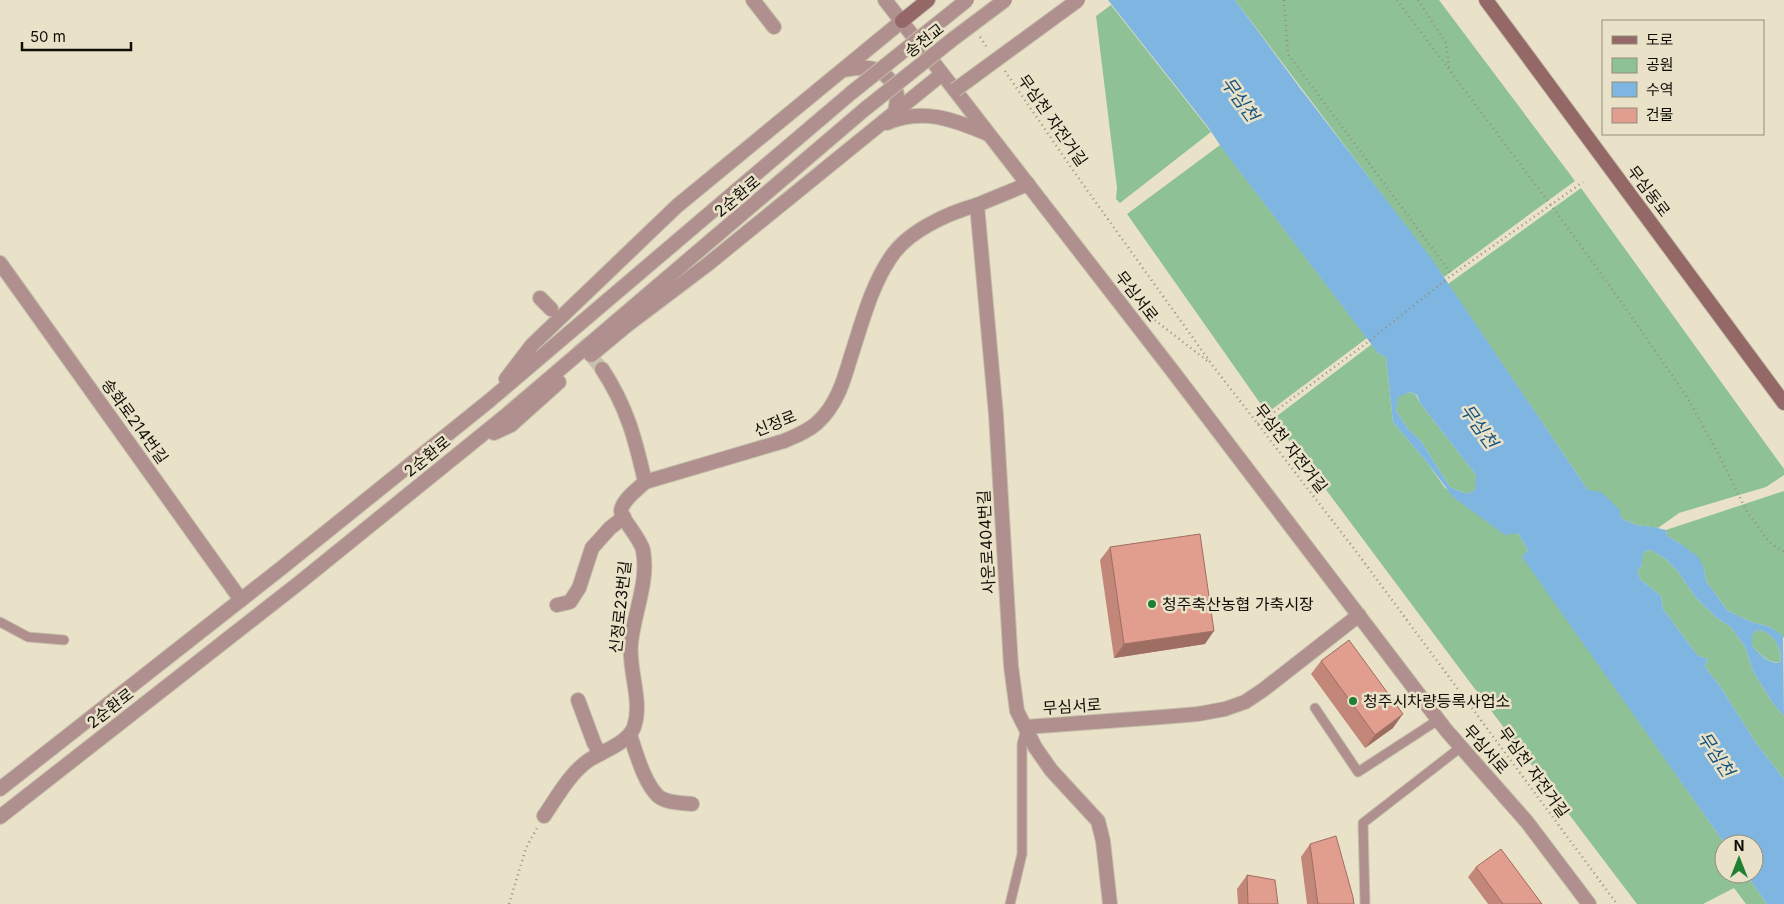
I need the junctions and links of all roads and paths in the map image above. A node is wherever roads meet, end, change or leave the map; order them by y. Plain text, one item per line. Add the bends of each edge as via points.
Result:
1 (753, 0) edge
2 (885, 0) edge
3 (928, 0) edge
4 (967, 0) edge
5 (1005, 0) edge
6 (1078, 0) edge
7 (1284, 0) edge
8 (1397, 0) edge
9 (1418, 0) edge
10 (1486, 0) edge
11 (902, 21) junction
12 (774, 27) dead end
13 (976, 31) dead end
14 (992, 54) dead end
15 (1450, 69) junction
16 (844, 70) junction
17 (1004, 70) dead end
18 (942, 74) junction
19 (955, 90) junction
20 (851, 93) joint
21 (865, 109) joint
22 (895, 112) junction
23 (870, 131) junction
24 (989, 134) junction
25 (1583, 182) dead end
26 (1028, 184) junction
27 (977, 205) junction
28 (1551, 205) junction
29 (0, 263) edge
30 (1452, 275) junction
31 (540, 298) dead end
32 (551, 309) tunnel mouth
33 (1141, 309) dead end
34 (1213, 366) junction
35 (602, 369) tunnel mouth
36 (489, 401) junction
37 (1784, 403) edge
38 (1258, 424) junction
39 (468, 446) junction
40 (645, 482) junction
41 (624, 517) junction
42 (1784, 552) edge
43 (241, 600) junction
44 (557, 605) dead end
45 (1360, 615) junction
46 (0, 622) edge
47 (64, 640) dead end
48 (578, 700) dead end
49 (1315, 708) dead end
50 (1438, 720) junction
51 (1026, 727) junction
52 (630, 735) junction
53 (1461, 747) junction
54 (600, 754) junction
55 (0, 789) edge
56 (692, 804) dead end
57 (544, 816) joint
58 (0, 817) edge
59 (509, 904) edge
60 (1010, 904) edge
61 (1110, 904) edge
62 (1365, 904) edge
63 (1589, 904) edge
64 (1617, 904) edge

1 - 12 street
2 - 11 street, 무심서로
3 - 11 main road
4 - 20 street, 송천교, bridge
5 - 21 street, 송천교, bridge
6 - 19 street, bridge
7 - 30 path via 1288,54
8 - 15 path
9 - 15 path via 1446,43
10 - 37 main road, 무심동로
11 - 16 street
11 - 18 street, 무심서로
13 - 14 path
15 - 28 path
16 - 22 street via 870,67 884,73 896,91
16 - 36 street via 677,206 532,345
17 - 34 path, 무심천 자전거길
18 - 19 street, 무심서로
18 - 22 street
19 - 24 street, 무심서로
20 - 36 street, 2순환로
21 - 39 street, 2순환로
22 - 23 street
23 - 24 street via 896,119 933,115
23 - 39 street via 708,264 626,326 511,425
24 - 26 street, 무심서로
25 - 28 path
26 - 27 street
26 - 45 street, 무심서로
27 - 40 street, 신정로 via 929,225 891,256 877,281 841,388 817,423 784,441
27 - 51 street, 사운로404번길 via 996,415 1011,666 1017,711
28 - 30 path
28 - 42 path via 1687,398 1746,510 1769,542
29 - 43 street, 송화로214번길
30 - 38 path
31 - 32 street
33 - 34 path
34 - 38 path, 무심천 자전거길
35 - 40 street via 624,407
36 - 43 street, 2순환로
38 - 64 path, 무심천 자전거길 via 1361,557
39 - 58 street, 2순환로
40 - 41 street via 621,508
41 - 44 street via 592,548 579,588 570,602
41 - 52 street, 신정로23번길 via 643,548 645,569 631,643 636,713
43 - 55 street, 2순환로
45 - 50 street, 무심서로
45 - 51 street, 무심서로 via 1263,690 1245,702 1225,709 1198,714
46 - 47 lane via 28,637
48 - 54 street
49 - 50 lane via 1358,772
50 - 53 street, 무심서로
51 - 60 lane via 1022,744 1022,854
51 - 61 street, 사운로404번길 via 1034,747 1051,770 1098,821
52 - 54 street
52 - 56 street via 639,762 659,797
53 - 62 lane via 1363,823
53 - 63 street, 무심서로 via 1528,822
54 - 57 street via 568,781
57 - 59 path via 526,848

